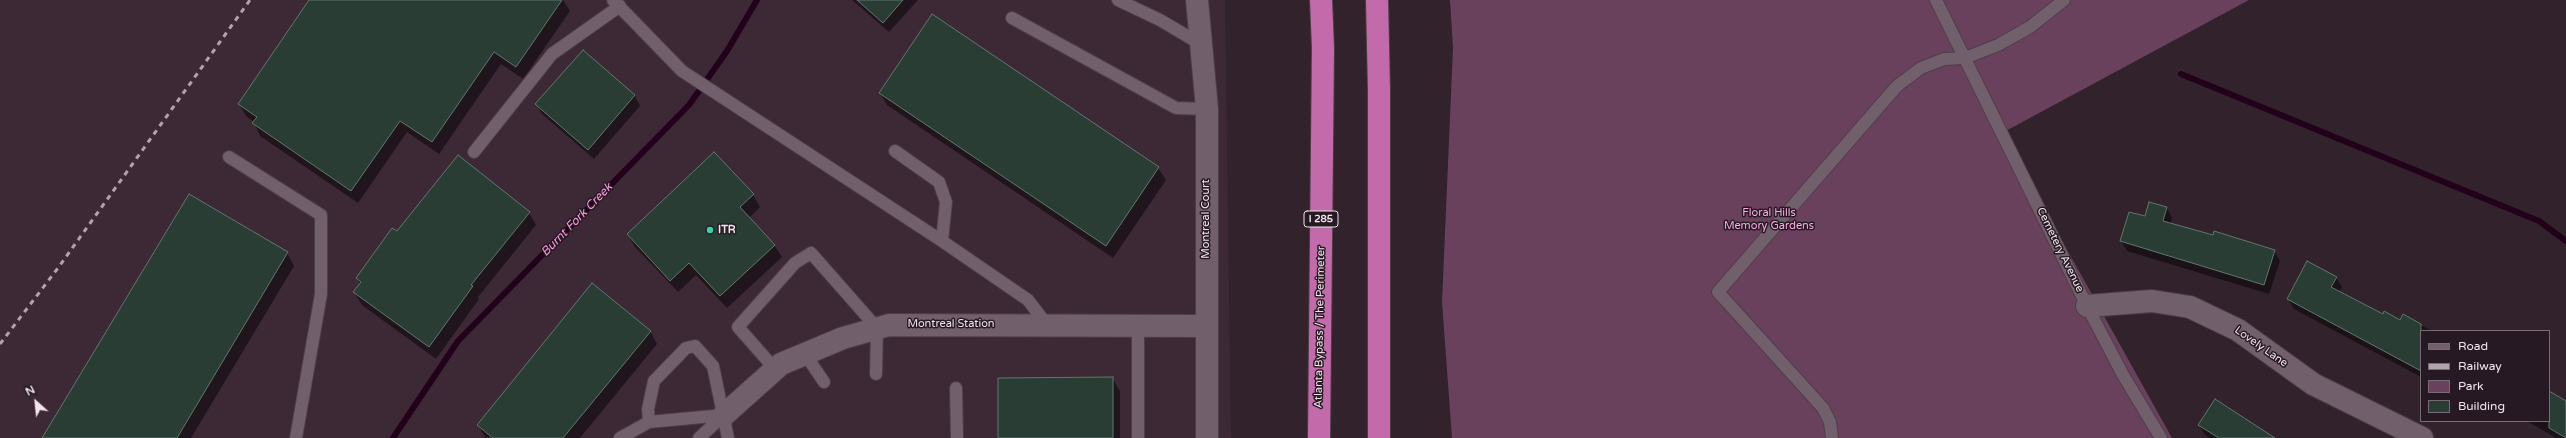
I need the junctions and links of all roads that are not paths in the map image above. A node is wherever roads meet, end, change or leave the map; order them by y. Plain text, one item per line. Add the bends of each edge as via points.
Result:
1 (1118, 0) edge
2 (1196, 0) edge
3 (1321, 0) edge
4 (1377, 0) edge
5 (1936, 0) edge
6 (2064, 0) edge
7 (616, 3) edge
8 (1012, 18) dead end
9 (1199, 43) junction
10 (1965, 58) junction
11 (1207, 109) junction
12 (895, 151) dead end
13 (474, 152) dead end
14 (229, 157) dead end
15 (942, 241) junction
16 (2087, 306) junction
17 (1047, 324) junction
18 (1138, 325) junction
19 (1206, 326) junction
20 (877, 328) junction
21 (805, 354) junction
22 (775, 369) junction
23 (876, 374) dead end
24 (824, 382) dead end
25 (956, 388) dead end
26 (724, 415) junction
27 (649, 422) junction
28 (296, 438) edge
29 (620, 438) edge
30 (699, 438) edge
31 (728, 438) edge
32 (957, 438) edge
33 (1138, 438) edge
34 (1207, 438) edge
35 (1318, 438) edge
36 (1379, 438) edge
37 (1832, 438) edge
38 (2161, 438) edge
39 (2422, 438) edge

1 - 9 lane via 1160,20
2 - 9 street, Montreal Court
3 - 35 highway, Atlanta Bypass / The Perimeter / I 285 via 1323,48
4 - 36 highway
5 - 10 lane, Cemetery Avenue
6 - 10 lane via 2030,27 1998,45
7 - 13 lane via 552,54
7 - 15 lane via 688,75
8 - 11 lane via 1176,108
9 - 11 street, Montreal Court
10 - 16 lane, Cemetery Avenue
10 - 37 lane via 1944,58 1921,68 1897,86 1718,292 1823,408 1830,422
11 - 19 street, Montreal Court
12 - 15 lane via 939,182 946,202
14 - 28 lane via 321,215 321,294
15 - 17 lane via 1028,300
16 - 38 lane, Cemetery Avenue via 2123,375
16 - 39 street, Lovely Lane via 2152,301 2190,306 2238,330 2313,384
17 - 18 street, Montreal Station
17 - 20 street, Montreal Station via 897,325
18 - 19 street, Montreal Station
18 - 33 lane
19 - 34 street, Montreal Court
20 - 21 street, Montreal Station via 842,338
20 - 22 lane via 811,253 795,263 738,326
20 - 23 lane
21 - 22 street, Montreal Station
21 - 24 lane
22 - 26 street, Montreal Station
25 - 32 lane
26 - 27 lane
26 - 27 lane via 714,366 695,346 686,348 654,381 648,409
26 - 30 lane
26 - 31 lane
27 - 29 lane

